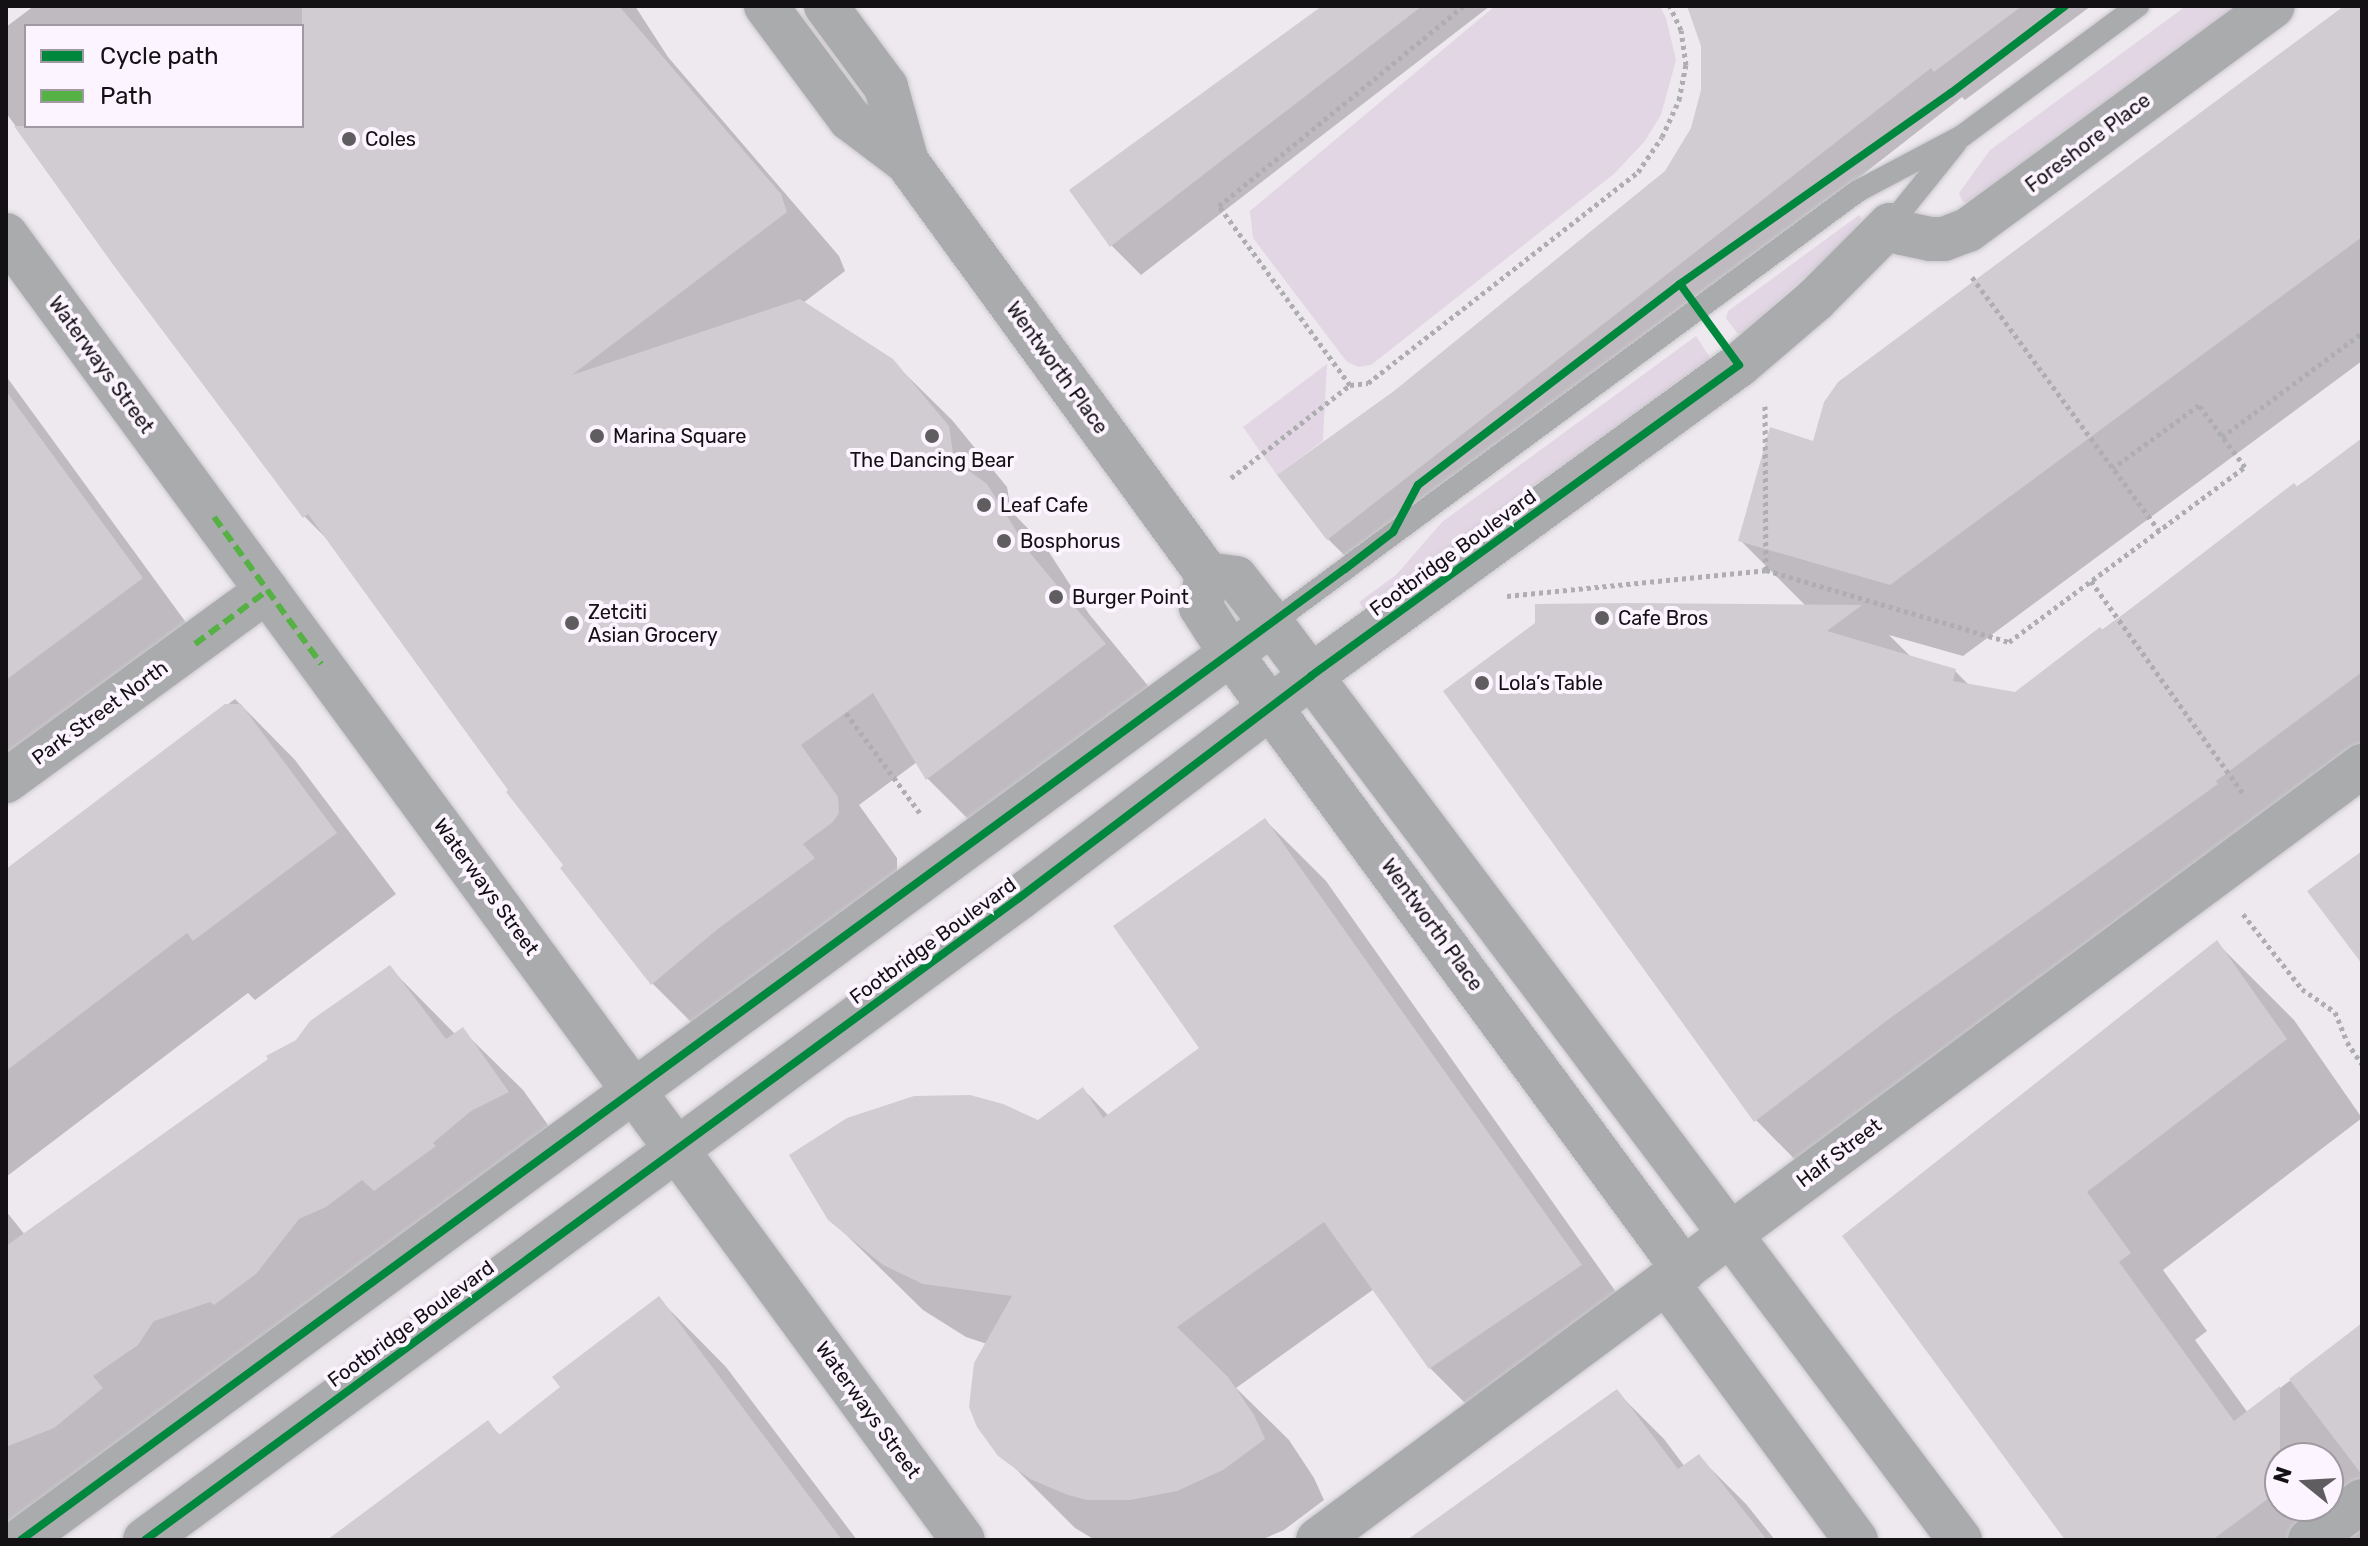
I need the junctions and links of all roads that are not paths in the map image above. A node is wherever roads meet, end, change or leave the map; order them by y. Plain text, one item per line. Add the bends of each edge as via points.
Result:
1 (766, 6) edge
2 (826, 6) edge
3 (2138, 6) edge
4 (2273, 6) edge
5 (1962, 136) junction
6 (907, 162) junction
7 (1890, 225) junction
8 (6, 235) edge
9 (1207, 574) junction
10 (267, 591) junction
11 (1272, 623) junction
12 (1231, 654) junction
13 (1311, 676) junction
14 (1271, 706) junction
15 (2362, 766) edge
16 (6, 781) edge
17 (636, 1090) junction
18 (678, 1147) junction
19 (1729, 1234) junction
20 (1675, 1276) junction
21 (2362, 1501) edge
22 (21, 1540) edge
23 (145, 1540) edge
24 (963, 1540) edge
25 (1318, 1540) edge
26 (1856, 1540) edge
27 (1960, 1540) edge
28 (2310, 1540) edge

1 - 6 street, Wentworth Place via 850,119
2 - 6 street, Wentworth Place via 886,87
3 - 5 lane, Footbridge Boulevard
4 - 7 street, Foreshore Place via 1968,230 1930,239
5 - 7 lane, Footbridge Boulevard
5 - 11 lane, Footbridge Boulevard via 1858,191
6 - 9 street, Wentworth Place
7 - 13 street, Footbridge Boulevard via 1815,300 1739,365
8 - 10 street, Waterways Street
9 - 11 street via 1236,578
9 - 12 street, Wentworth Place via 1201,607
10 - 16 street, Park Street North
10 - 17 street, Waterways Street
11 - 12 street, Footbridge Boulevard
11 - 13 street
12 - 14 street, Wentworth Place
12 - 17 street, Footbridge Boulevard
13 - 14 street, Footbridge Boulevard
13 - 19 street
14 - 18 street, Footbridge Boulevard
14 - 20 street, Wentworth Place
15 - 19 street, Half Street
17 - 18 street, Waterways Street
17 - 22 street, Footbridge Boulevard
18 - 23 street, Footbridge Boulevard
18 - 24 street, Waterways Street
19 - 20 street, Half Street
19 - 27 street
20 - 25 street, Half Street
20 - 26 street, Wentworth Place
21 - 28 street

